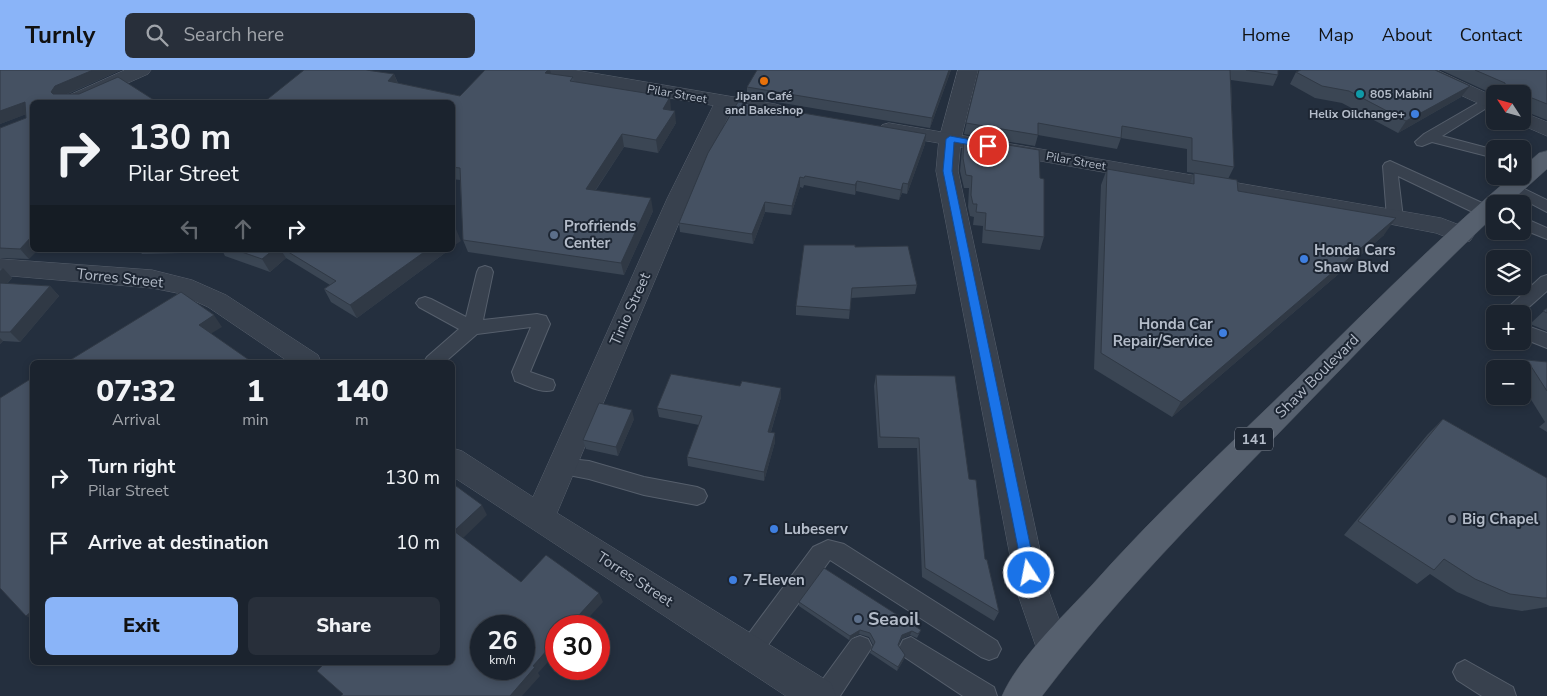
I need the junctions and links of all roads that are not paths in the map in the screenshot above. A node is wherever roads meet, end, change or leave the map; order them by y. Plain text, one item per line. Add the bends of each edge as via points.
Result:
1 (141, 70) edge
2 (541, 70) edge
3 (968, 70) edge
4 (1422, 70) edge
5 (74, 100) edge
6 (1486, 100) edge
7 (725, 102) junction
8 (1486, 106) edge
9 (791, 113) edge
10 (1531, 122) edge
11 (868, 125) edge
12 (1547, 130) edge
13 (950, 139) junction
14 (1486, 152) edge
15 (1403, 157) dead end
16 (1536, 162) edge
17 (1390, 166) junction
18 (1512, 188) junction
19 (1505, 195) edge
20 (1486, 206) edge
21 (1547, 207) edge
22 (1486, 213) edge
23 (1395, 218) junction
24 (1531, 226) edge
25 (1547, 234) edge
26 (1462, 235) junction
27 (0, 267) edge
28 (485, 272) dead end
29 (1547, 280) edge
30 (425, 304) dead end
31 (1520, 305) edge
32 (472, 328) junction
33 (1531, 334) edge
34 (1547, 341) edge
35 (305, 360) edge
36 (435, 360) edge
37 (546, 385) dead end
38 (455, 462) edge
39 (560, 466) junction
40 (697, 496) dead end
41 (539, 518) junction
42 (860, 647) dead end
43 (911, 648) dead end
44 (989, 649) dead end
45 (749, 652) junction
46 (1054, 652) junction
47 (1465, 672) dead end
48 (818, 696) edge
49 (826, 696) edge
50 (985, 696) edge
51 (1020, 696) edge
52 (1504, 696) edge

1 - 5 street
2 - 7 street, Pilar Street
3 - 13 street
4 - 6 street
7 - 9 street, Pilar Street
7 - 39 street, Tinio Street via 678,199
8 - 14 lane via 1426,140
10 - 12 street
11 - 13 street, Pilar Street
13 - 23 street, Pilar Street
13 - 46 street via 947,171 1033,592
15 - 17 lane
16 - 18 main road, Shaw Boulevard / 141
17 - 20 lane
17 - 23 lane
18 - 19 main road, Shaw Boulevard / 141
18 - 21 lane
22 - 26 main road, Shaw Boulevard / 141
23 - 26 street, Pilar Street via 1441,226
24 - 25 lane
26 - 46 main road, Shaw Boulevard / 141 via 1429,264 1145,548
27 - 35 street, Torres Street via 152,279 183,286 217,301
28 - 32 lane
29 - 31 lane
30 - 32 lane
32 - 36 lane
32 - 37 lane via 540,321 521,372 522,376
33 - 34 lane
38 - 41 street, Torres Street
39 - 40 lane
39 - 41 street, Tinio Street
41 - 45 street, Torres Street
42 - 49 lane
43 - 50 lane
44 - 45 lane via 836,550 828,550 821,554
45 - 48 street, Torres Street
46 - 51 main road, Shaw Boulevard / 141
47 - 52 lane

